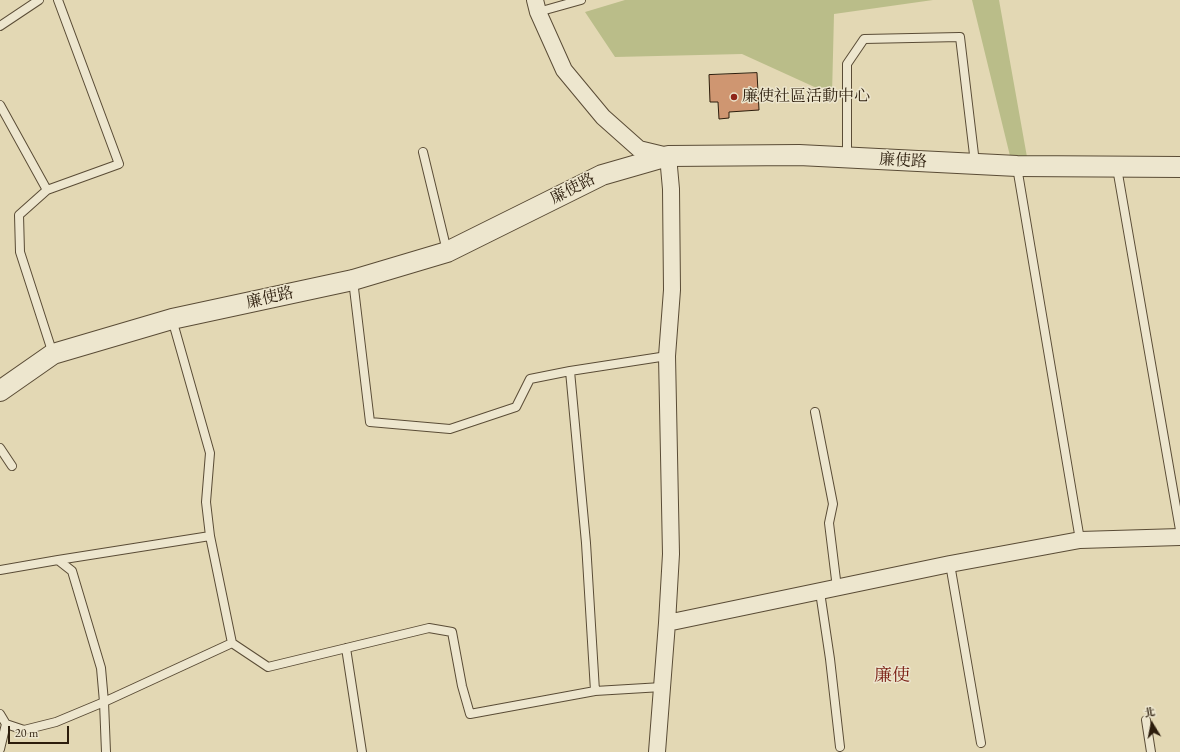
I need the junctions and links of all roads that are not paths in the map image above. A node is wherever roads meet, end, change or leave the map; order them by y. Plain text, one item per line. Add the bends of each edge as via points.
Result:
1 (39, 0) edge
2 (58, 0) edge
3 (581, 0) edge
4 (537, 6) edge
5 (0, 26) edge
6 (0, 105) edge
7 (423, 152) dead end
8 (668, 156) junction
9 (847, 158) junction
10 (975, 164) junction
11 (1017, 166) junction
12 (1180, 167) edge
13 (1117, 168) junction
14 (47, 190) junction
15 (447, 252) junction
16 (353, 280) junction
17 (172, 319) junction
18 (53, 354) junction
19 (667, 356) junction
20 (570, 371) junction
21 (0, 391) edge
22 (815, 412) dead end
23 (0, 448) edge
24 (12, 466) dead end
25 (1180, 530) edge
26 (210, 536) junction
27 (1180, 537) edge
28 (1080, 540) junction
29 (58, 560) junction
30 (950, 564) junction
31 (0, 570) edge
32 (837, 588) junction
33 (820, 592) junction
34 (667, 623) junction
35 (232, 643) junction
36 (346, 648) junction
37 (662, 687) junction
38 (595, 691) junction
39 (104, 702) junction
40 (0, 714) edge
41 (1146, 720) dead end
42 (6, 724) junction
43 (981, 743) dead end
44 (840, 747) dead end
45 (0, 749) edge
46 (106, 752) edge
47 (362, 752) edge
48 (657, 752) edge
49 (1151, 752) edge

1 - 5 lane
2 - 14 lane via 119,164
3 - 4 lane
4 - 8 street via 564,70 603,117 639,149
6 - 14 lane
7 - 15 lane
8 - 9 street, 廉使路 via 799,155
8 - 15 street, 廉使路 via 602,175
8 - 19 street via 671,189 672,290
9 - 10 street, 廉使路
9 - 10 lane via 847,64 864,39 960,36
10 - 11 street, 廉使路
11 - 13 street, 廉使路
11 - 28 lane
12 - 13 street, 廉使路
13 - 25 lane
14 - 18 lane via 19,215 20,252
15 - 16 street, 廉使路
16 - 17 street, 廉使路
16 - 20 lane via 370,422 450,429 516,406 530,379
17 - 18 street, 廉使路
17 - 26 lane via 210,453 206,502
18 - 21 street, 廉使路
19 - 20 lane
19 - 34 street via 671,554
20 - 38 lane via 586,543
22 - 32 lane via 833,504 829,523
23 - 24 lane
26 - 29 lane
26 - 35 lane
27 - 28 street
28 - 30 street
29 - 31 lane
29 - 39 lane via 72,571 101,668
30 - 32 street
30 - 43 lane
32 - 33 street
33 - 34 street
33 - 44 lane
34 - 37 street
35 - 36 lane via 268,667
35 - 39 lane
36 - 38 lane via 429,628 452,632 470,714
36 - 47 lane
37 - 38 lane
37 - 48 street
39 - 42 lane via 56,722 24,730
39 - 46 lane
40 - 42 lane
41 - 49 lane
42 - 45 lane

